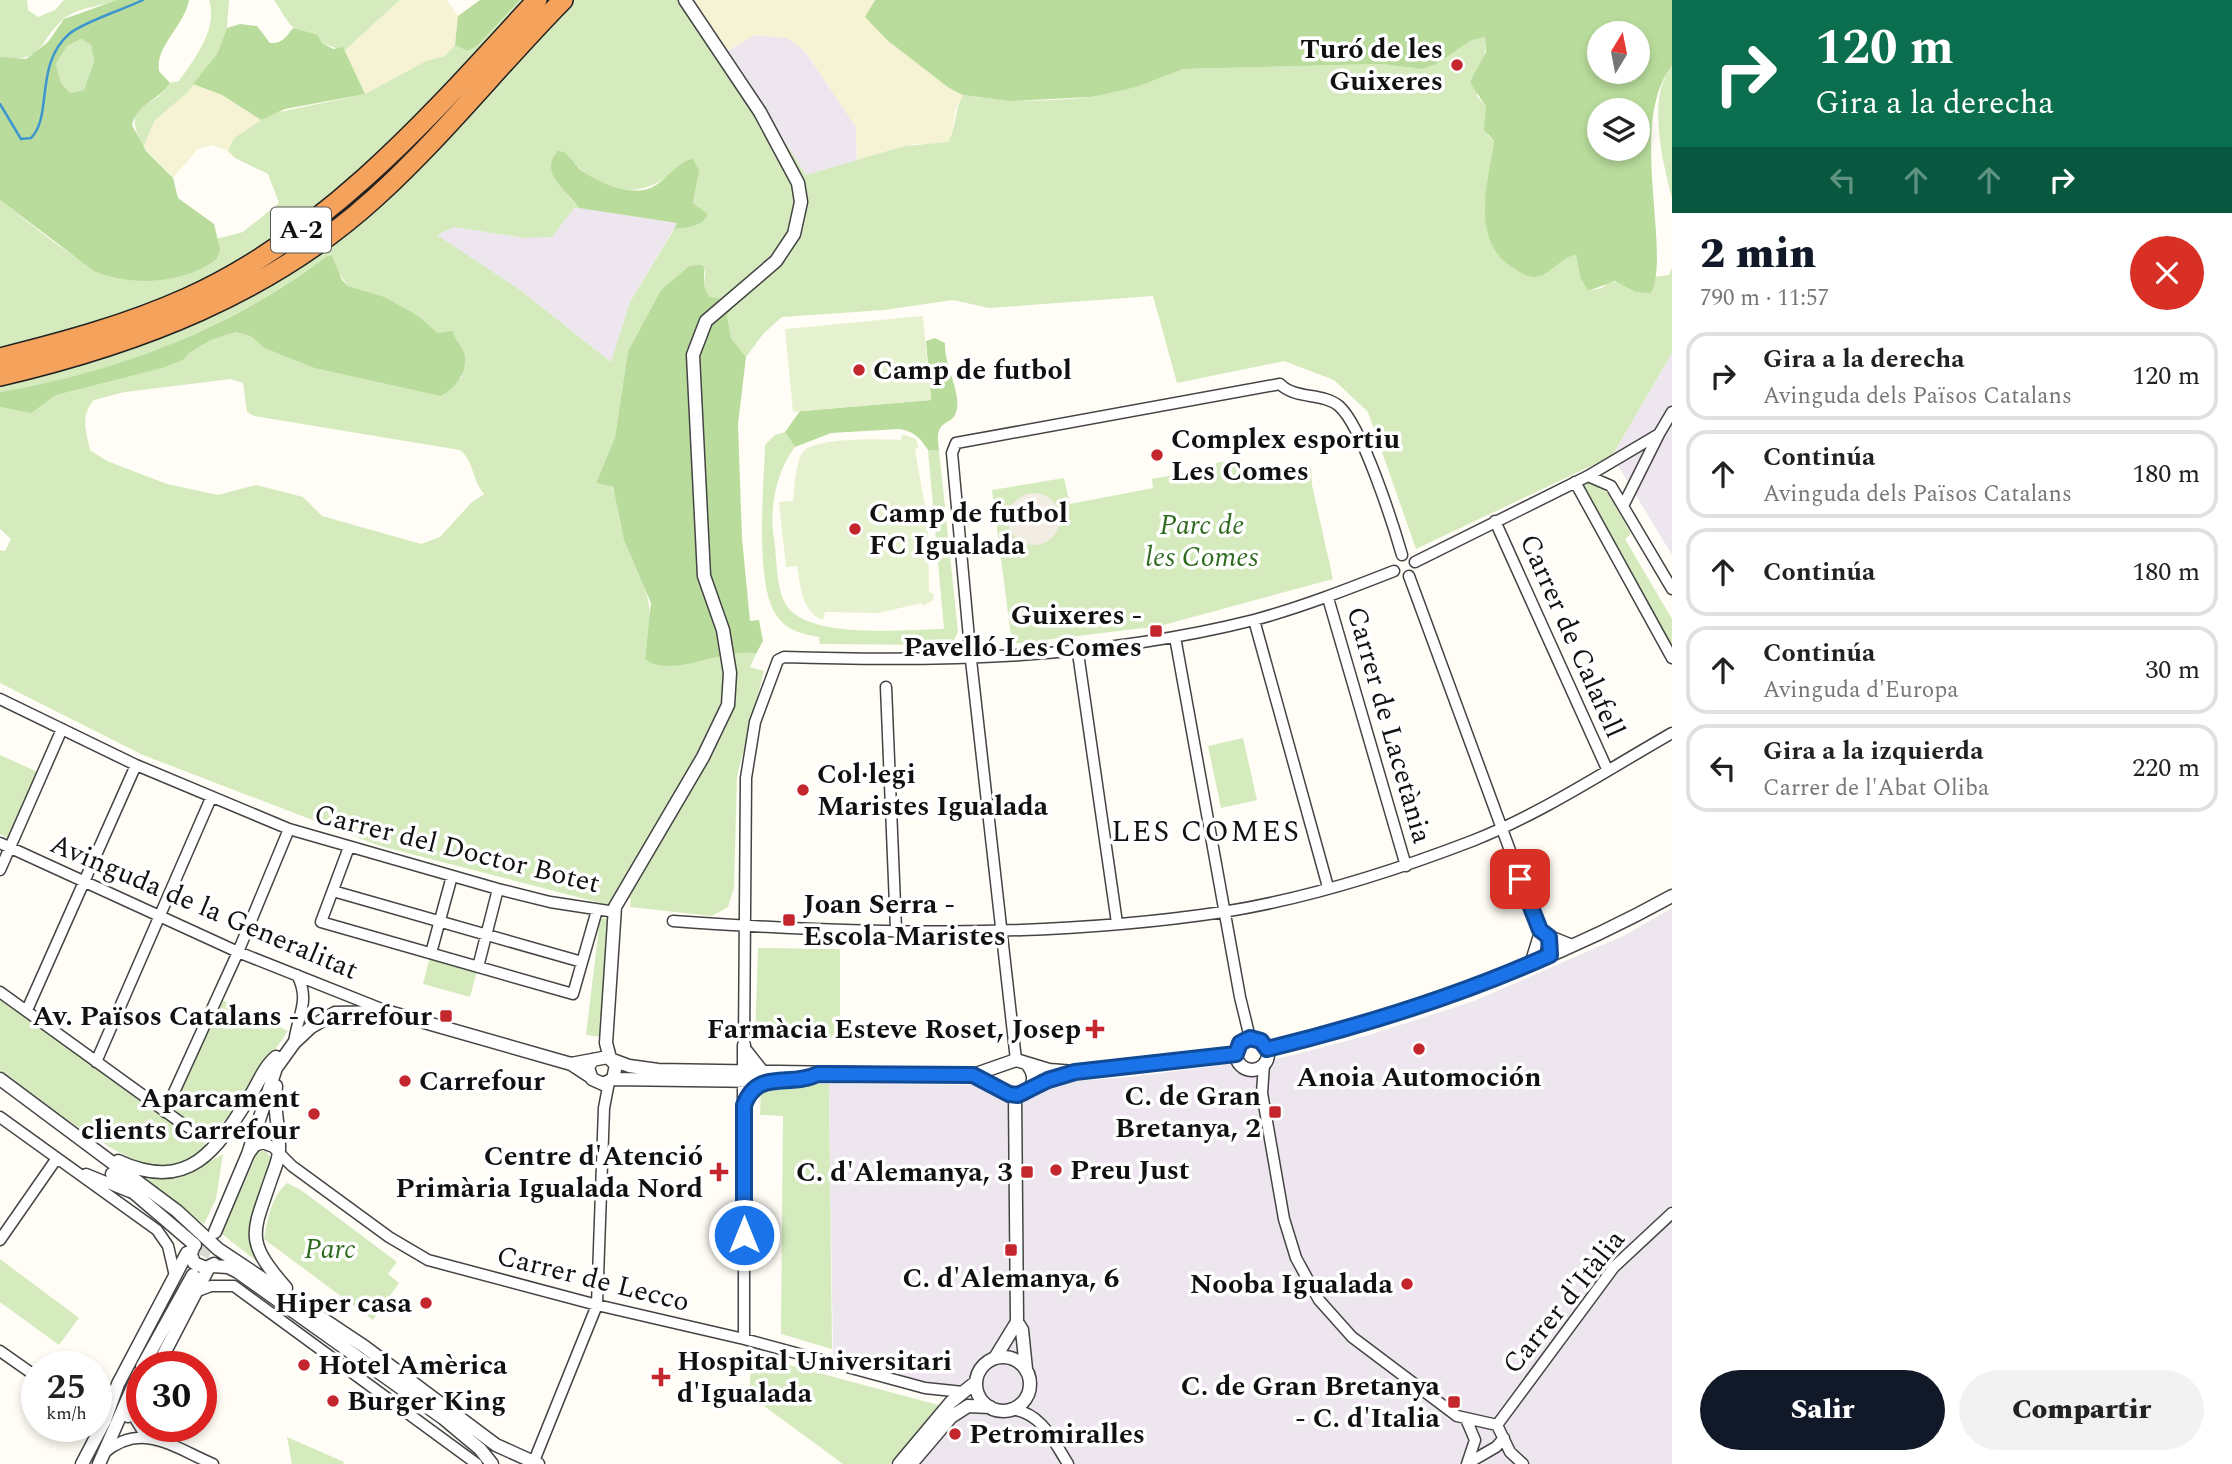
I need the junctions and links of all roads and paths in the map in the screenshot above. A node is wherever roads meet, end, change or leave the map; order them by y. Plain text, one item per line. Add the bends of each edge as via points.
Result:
1 (537, 0) edge
2 (563, 0) edge
3 (685, 0) edge
4 (0, 358) edge
5 (0, 376) edge
6 (1672, 412) edge
7 (1660, 434) junction
8 (1588, 476) junction
9 (1575, 482) junction
10 (1623, 506) junction
11 (1495, 520) junction
12 (1402, 555) junction
13 (1415, 562) junction
14 (1394, 571) junction
15 (1409, 576) junction
16 (1672, 589) edge
17 (1328, 598) junction
18 (1254, 620) junction
19 (1175, 637) junction
20 (1078, 653) junction
21 (1672, 658) edge
22 (971, 660) junction
23 (886, 687) dead end
24 (0, 699) edge
25 (62, 729) junction
26 (1672, 733) edge
27 (136, 765) junction
28 (1607, 769) junction
29 (211, 797) junction
30 (1501, 828) junction
31 (289, 829) junction
32 (5, 846) edge
33 (349, 847) junction
34 (1406, 866) junction
35 (0, 870) edge
36 (452, 876) junction
37 (85, 883) junction
38 (1328, 887) junction
39 (498, 889) junction
40 (333, 891) junction
41 (1672, 896) edge
42 (597, 910) junction
43 (615, 910) junction
44 (1224, 911) junction
45 (161, 916) junction
46 (673, 921) dead end
47 (440, 922) junction
48 (1117, 923) junction
49 (746, 925) junction
50 (896, 929) junction
51 (1002, 929) junction
52 (486, 935) junction
53 (1543, 937) junction
54 (1572, 945) junction
55 (239, 953) junction
56 (431, 953) junction
57 (1550, 955) junction
58 (582, 962) junction
59 (1530, 964) junction
60 (478, 967) junction
61 (299, 976) junction
62 (0, 993) edge
63 (27, 1010) junction
64 (389, 1012) junction
65 (1250, 1038) junction
66 (293, 1044) junction
67 (744, 1049) junction
68 (1267, 1049) junction
69 (1236, 1054) junction
70 (603, 1058) junction
71 (96, 1062) junction
72 (1021, 1062) junction
73 (571, 1063) junction
74 (1264, 1064) junction
75 (1002, 1066) junction
76 (276, 1068) junction
77 (793, 1070) junction
78 (1075, 1072) junction
79 (818, 1074) junction
80 (744, 1075) junction
81 (762, 1075) junction
82 (973, 1075) junction
83 (723, 1076) junction
84 (706, 1078) junction
85 (0, 1079) edge
86 (602, 1080) junction
87 (1001, 1088) junction
88 (1030, 1088) junction
89 (0, 1089) edge
90 (1015, 1095) junction
91 (744, 1100) junction
92 (165, 1112) junction
93 (0, 1117) edge
94 (222, 1137) junction
95 (92, 1149) junction
96 (280, 1153) junction
97 (248, 1154) junction
98 (57, 1158) junction
99 (68, 1166) junction
100 (141, 1197) junction
101 (1672, 1213) edge
102 (0, 1240) edge
103 (205, 1243) junction
104 (210, 1266) junction
105 (193, 1275) tunnel mouth
106 (175, 1276) junction
107 (265, 1291) junction
108 (195, 1292) junction
109 (297, 1301) junction
110 (597, 1306) junction
111 (1017, 1322) junction
112 (287, 1324) junction
113 (744, 1339) junction
114 (151, 1351) edge
115 (165, 1351) edge
116 (0, 1353) edge
117 (995, 1358) junction
118 (21, 1367) edge
119 (1026, 1369) junction
120 (976, 1382) junction
121 (126, 1392) edge
122 (963, 1392) junction
123 (112, 1396) edge
124 (126, 1405) edge
125 (989, 1407) junction
126 (1011, 1409) junction
127 (112, 1413) edge
128 (126, 1418) edge
129 (1466, 1419) junction
130 (1497, 1425) junction
131 (1504, 1438) junction
132 (112, 1439) joint
133 (126, 1440) edge
134 (94, 1442) edge
135 (110, 1442) edge
136 (160, 1442) edge
137 (102, 1459) edge
138 (536, 1462) edge
139 (82, 1464) edge
140 (213, 1464) edge
141 (477, 1464) edge
142 (492, 1464) edge
143 (899, 1464) edge
144 (911, 1464) edge
145 (1068, 1464) edge
146 (1468, 1464) edge
147 (1523, 1464) edge

1 - 4 highway, A-2 via 371,171 267,253 149,314
2 - 5 highway, A-2 via 480,93 374,198 261,280 183,320 97,352
3 - 43 street via 760,112 798,183 802,202 794,234 776,261 706,321 693,355 704,576 723,630 730,673 728,705
6 - 7 street
7 - 8 street
7 - 10 street
8 - 9 street
8 - 10 street via 1611,486
9 - 11 street
9 - 21 street
10 - 16 street
11 - 13 street
11 - 28 street, Carrer de Calafell
12 - 13 street
12 - 14 street via 1394,563
12 - 22 street via 1353,424 1338,405 1289,393 1280,384 965,440 954,446
13 - 15 street via 1415,571
14 - 15 street via 1400,577
14 - 17 street
15 - 30 street
17 - 18 street
17 - 34 street, Carrer de Lacetània
18 - 19 street
18 - 38 street
19 - 20 street
19 - 44 street
20 - 22 street
20 - 48 street
22 - 49 street via 784,656 778,660 755,722 746,778
22 - 51 street
23 - 50 street
24 - 25 street, Carrer del Doctor Botet
25 - 27 street, Carrer del Doctor Botet
25 - 32 street
26 - 28 street
27 - 29 street, Carrer del Doctor Botet
27 - 37 street
28 - 30 street
29 - 31 street, Carrer del Doctor Botet
29 - 45 street
30 - 34 street
30 - 53 street
31 - 33 street, Carrer del Doctor Botet
31 - 55 street
32 - 35 street
32 - 37 street, Avinguda de la Generalitat
33 - 36 street, Carrer del Doctor Botet
33 - 40 street
34 - 38 street
36 - 39 street, Carrer del Doctor Botet
36 - 47 street
37 - 45 street, Avinguda de la Generalitat
37 - 63 street
38 - 44 street
39 - 42 street, Carrer del Doctor Botet
39 - 52 street
40 - 47 street
40 - 56 street via 321,922
41 - 54 street
42 - 43 street, Carrer del Doctor Botet
42 - 58 street
43 - 70 street
44 - 48 street
44 - 65 street
45 - 55 street, Avinguda de la Generalitat
45 - 71 street
46 - 49 street
47 - 52 street
47 - 56 street
48 - 51 street
49 - 50 street
49 - 67 street
50 - 51 street
51 - 72 street
52 - 58 street
52 - 60 street
53 - 54 street
53 - 57 street
53 - 59 street
54 - 57 street
55 - 61 street, Avinguda de la Generalitat
55 - 92 street
56 - 60 street
57 - 59 street
58 - 60 street via 573,994
59 - 68 street via 1415,1009
61 - 64 street, Avinguda de la Generalitat
61 - 66 street via 305,998
62 - 63 street
63 - 71 street
64 - 66 street via 335,1013
64 - 73 street
65 - 68 street
65 - 69 street via 1240,1043
66 - 76 street
66 - 94 street via 272,1059
67 - 80 street
67 - 81 street
67 - 83 street
68 - 74 street
69 - 74 street via 1245,1068
69 - 78 street
70 - 73 street
70 - 83 street via 629,1066
70 - 86 street via 589,1068
70 - 86 street via 617,1071
71 - 92 street
72 - 75 street
72 - 78 street
72 - 88 street via 1033,1075
73 - 86 street
74 - 129 street via 1262,1093 1284,1219 1306,1279 1352,1337
75 - 82 street
75 - 87 street
76 - 96 street via 273,1110
76 - 97 street
77 - 79 street
77 - 80 street via 791,1076
77 - 81 street
78 - 88 street
79 - 81 street via 808,1079
79 - 82 street
80 - 81 street
80 - 83 street
80 - 84 street
80 - 91 street
81 - 91 street
82 - 87 street
83 - 84 street
83 - 91 street
84 - 86 street
85 - 95 street
86 - 110 street
87 - 90 street
88 - 90 street
89 - 100 street
90 - 111 street
91 - 113 street
92 - 94 street via 198,1133
93 - 98 street
94 - 95 street via 205,1158 173,1173 130,1167
95 - 103 street via 177,1211
96 - 97 street via 264,1143
96 - 109 street via 258,1212 255,1237 262,1260
96 - 110 street, Carrer de Lecco via 389,1237 428,1261
97 - 103 street
98 - 99 street
98 - 102 street
99 - 100 street
99 - 106 street via 156,1230 168,1246
100 - 103 street
101 - 130 street, Carrer d'Itàlia via 1615,1267
103 - 104 street via 218,1259
103 - 104 street via 194,1263
103 - 106 street
103 - 109 street
104 - 107 street via 228,1267
104 - 108 street
105 - 114 street
106 - 123 street
107 - 112 street
107 - 142 street via 464,1435
108 - 112 street via 234,1286
108 - 115 street
109 - 138 street via 496,1445
110 - 113 street, Carrer de Lecco
110 - 138 street
111 - 117 street
111 - 119 street
112 - 141 street
113 - 122 street, Carrer de Lecco via 925,1388
116 - 118 street
117 - 119 street via 1010,1357
117 - 120 street via 980,1369
119 - 126 street via 1029,1391 1023,1403
120 - 122 street
120 - 125 street
121 - 127 street
122 - 143 street
124 - 132 street
125 - 126 street
125 - 144 street via 968,1406 951,1417
126 - 145 street via 1035,1417
128 - 132 street
129 - 130 street
129 - 146 street via 1475,1440
130 - 131 street
131 - 146 street
131 - 147 street
133 - 137 street
134 - 139 street
135 - 137 street
136 - 140 street

